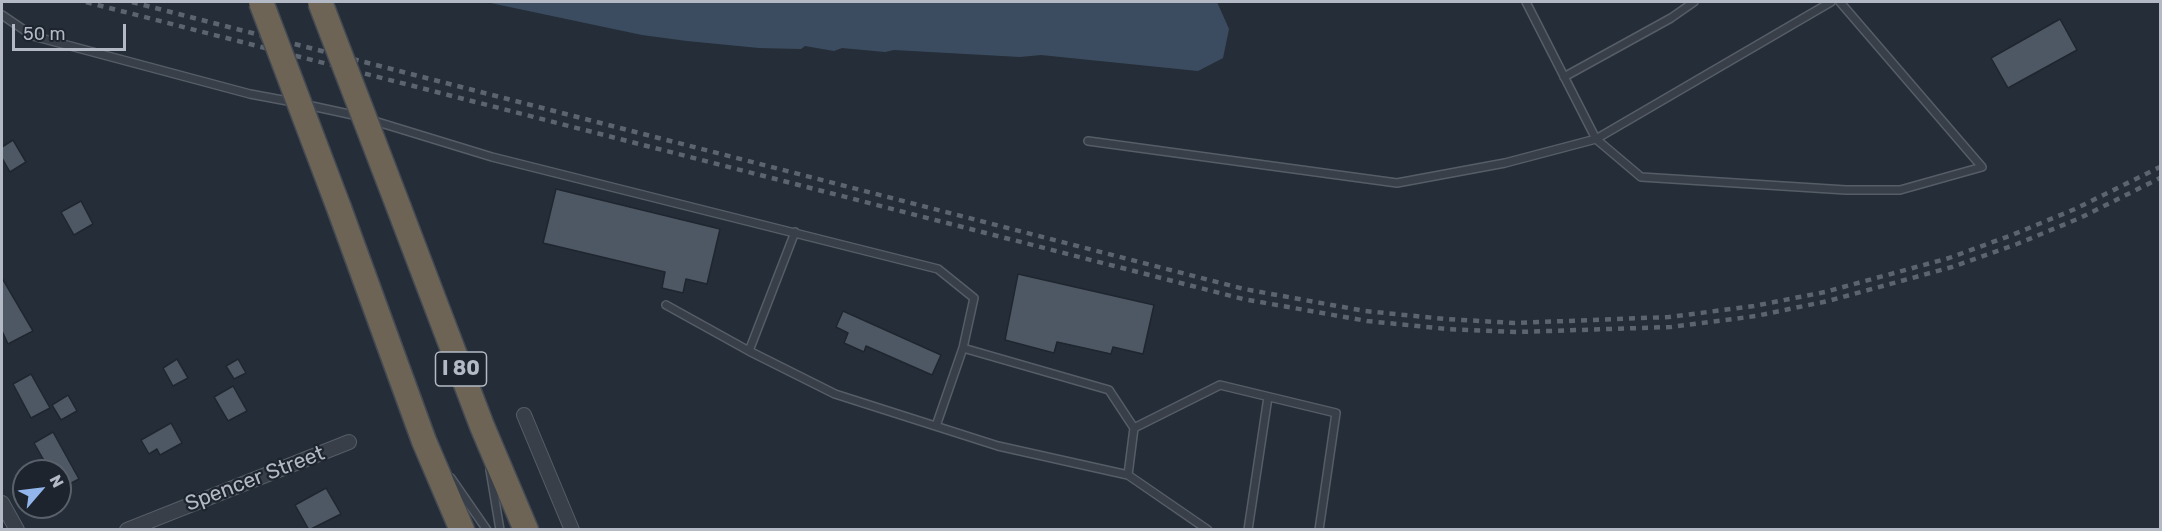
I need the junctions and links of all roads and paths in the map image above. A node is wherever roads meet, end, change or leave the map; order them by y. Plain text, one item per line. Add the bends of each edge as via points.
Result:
1 (261, 2) edge
2 (320, 2) edge
3 (1526, 2) edge
4 (1694, 2) edge
5 (1831, 2) edge
6 (1840, 2) edge
7 (2, 15) edge
8 (1564, 77) junction
9 (1596, 139) junction
10 (1088, 141) dead end
11 (795, 232) junction
12 (666, 305) dead end
13 (963, 348) junction
14 (749, 351) junction
15 (1268, 397) junction
16 (524, 415) dead end
17 (482, 426) junction
18 (936, 426) junction
19 (1134, 428) junction
20 (424, 441) junction
21 (349, 442) dead end
22 (1128, 475) junction
23 (2, 503) edge
24 (17, 530) edge
25 (127, 530) edge
26 (462, 530) edge
27 (488, 530) edge
28 (500, 530) edge
29 (526, 530) edge
30 (572, 530) edge
31 (1208, 530) edge
32 (1248, 530) edge
33 (1319, 530) edge

1 - 20 highway, I 80, bridge
2 - 17 highway, I 80, bridge
3 - 8 lane
4 - 8 lane
5 - 9 lane
6 - 9 lane via 1982,167 1900,190 1641,177
7 - 11 lane via 33,36 250,94 355,115 492,157
8 - 9 lane
9 - 10 lane via 1504,164 1396,183
11 - 13 lane via 938,269 974,298
11 - 14 lane
12 - 14 lane
13 - 18 lane
13 - 19 lane via 1109,390
14 - 18 lane via 835,394
15 - 19 lane via 1220,385
15 - 32 lane
15 - 33 lane via 1336,413
16 - 30 street
17 - 28 lane
17 - 29 highway, I 80
18 - 22 lane via 998,446
19 - 22 lane
20 - 26 highway, I 80
20 - 27 lane
21 - 25 street, Spencer Street
22 - 31 lane
23 - 24 street

